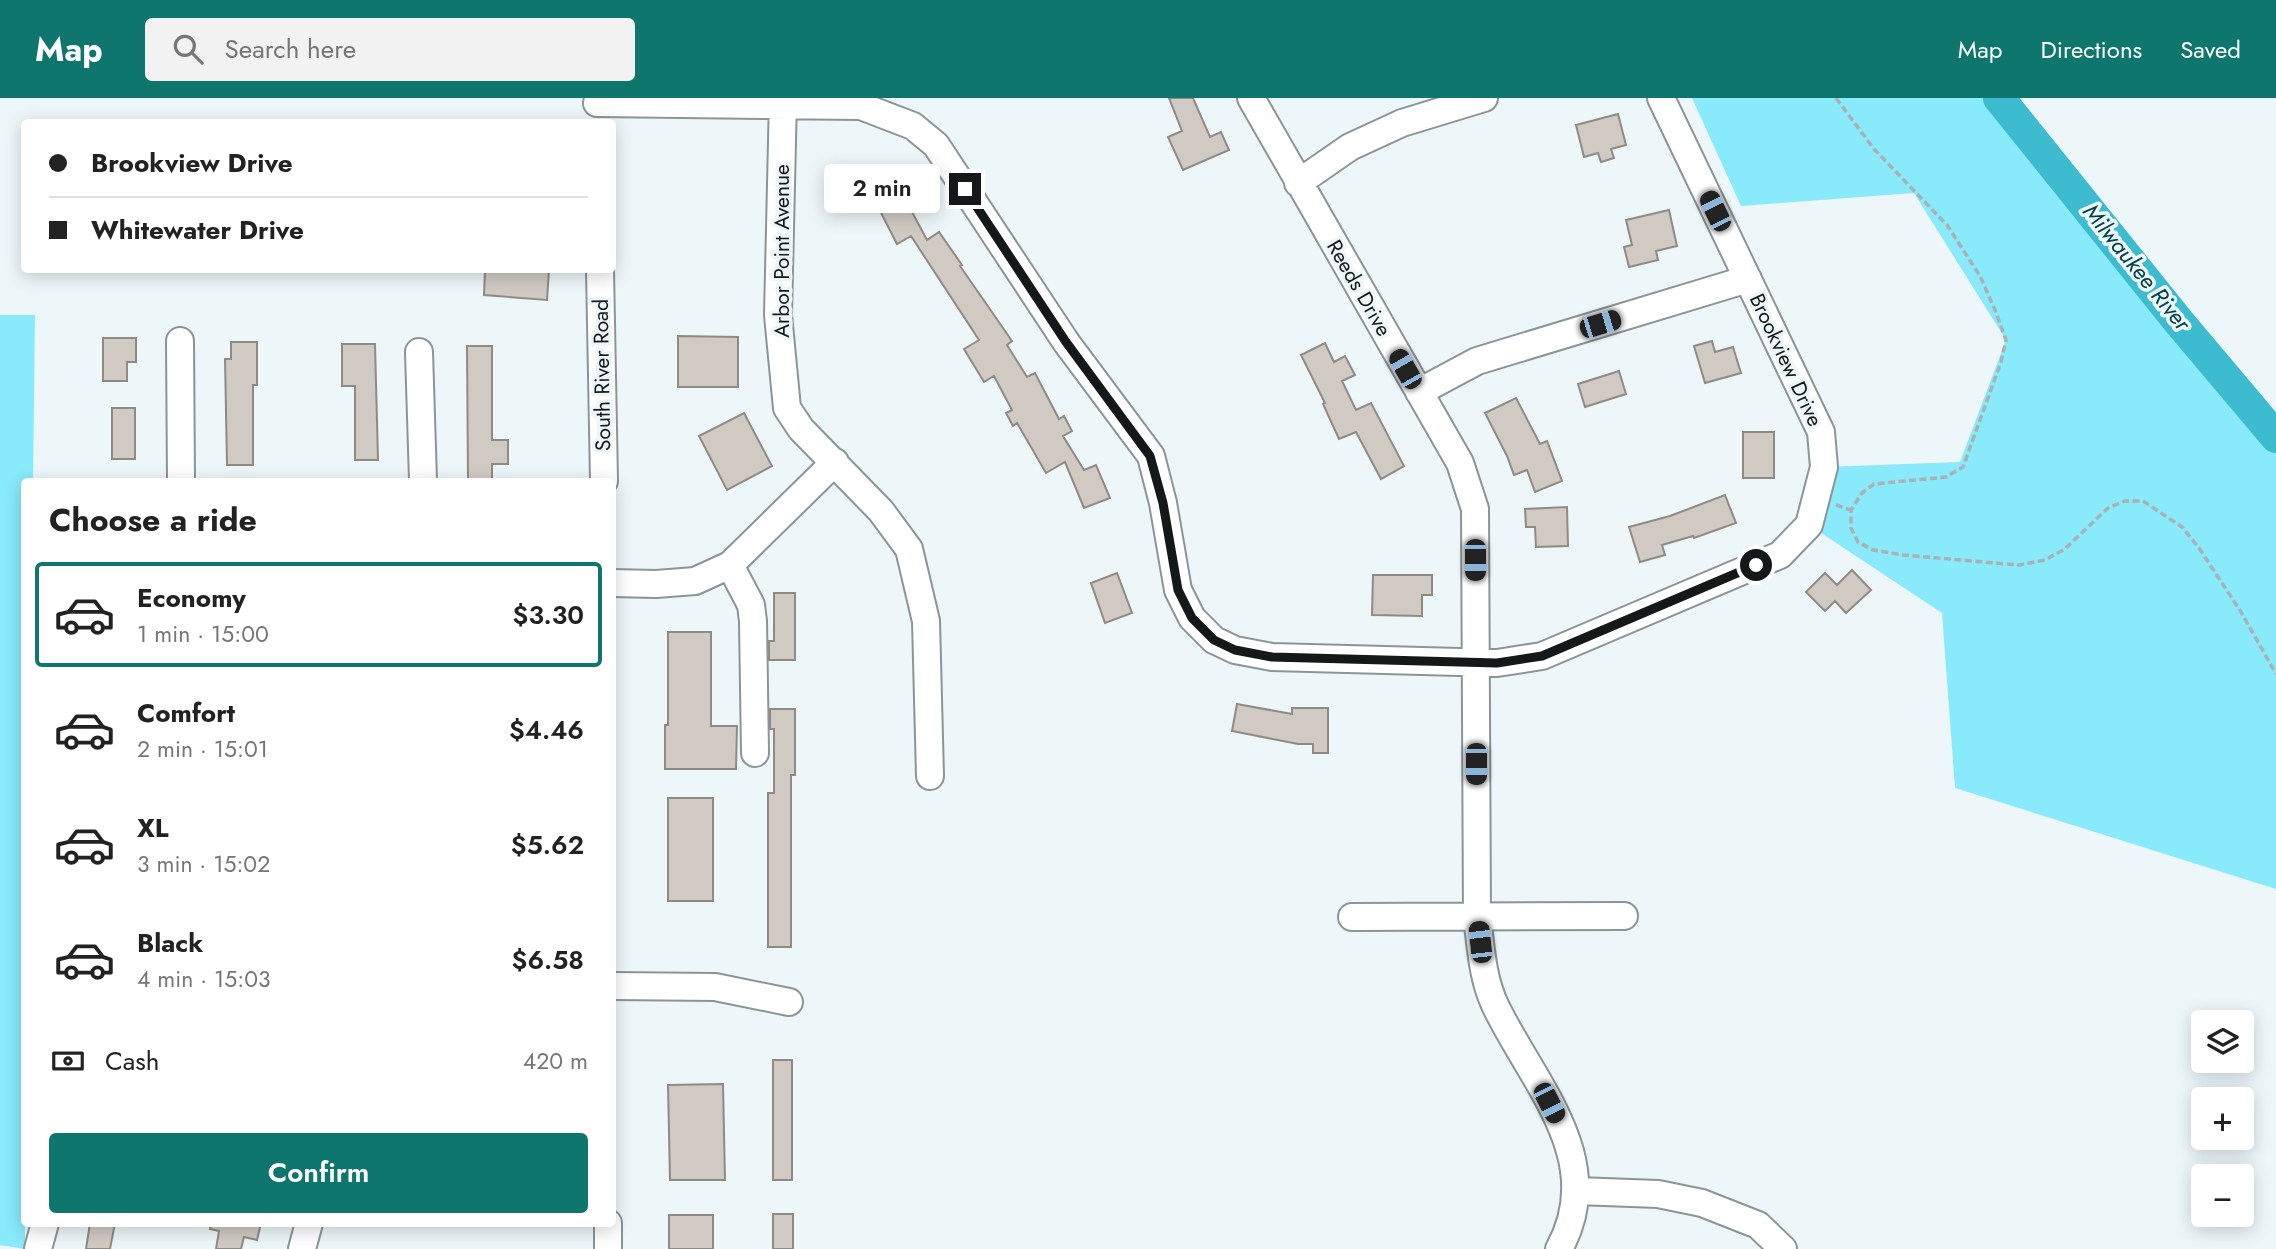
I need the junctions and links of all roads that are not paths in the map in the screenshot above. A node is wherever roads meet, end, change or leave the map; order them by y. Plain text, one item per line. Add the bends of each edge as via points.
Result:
1 (1251, 98) edge
2 (1484, 98) edge
3 (1661, 98) edge
4 (783, 102) edge
5 (598, 108) edge
6 (1298, 183) junction
7 (600, 273) edge
8 (1748, 279) junction
9 (180, 341) dead end
10 (419, 352) dead end
11 (1419, 392) junction
12 (835, 462) junction
13 (181, 478) edge
14 (423, 478) edge
15 (604, 478) edge
16 (730, 565) junction
17 (616, 583) edge
18 (1475, 662) junction
19 (754, 753) dead end
20 (930, 776) dead end
21 (1624, 916) dead end
22 (1352, 917) dead end
23 (1477, 917) junction
24 (616, 985) edge
25 (789, 1002) dead end
26 (1577, 1191) junction
27 (44, 1227) edge
28 (308, 1227) edge
29 (608, 1227) edge
30 (38, 1249) edge
31 (303, 1249) edge
32 (608, 1249) edge
33 (1559, 1249) edge
34 (1783, 1249) edge

1 - 6 street, Reeds Drive
2 - 6 street via 1402,123 1350,147
3 - 8 street, Brookview Drive
4 - 5 street, Brookview Drive
4 - 12 street, Arbor Point Avenue via 778,315 787,408
4 - 18 street, Brookview Drive via 861,106 913,126 936,145 1066,342 1150,456 1178,590 1192,618 1214,640 1235,650 1272,657
6 - 11 street, Reeds Drive
7 - 15 street, South River Road
8 - 11 street via 1477,361
8 - 18 street, Brookview Drive via 1821,432 1824,467 1809,525 1780,555 1542,656
9 - 13 street
10 - 14 street
11 - 18 street, Reeds Drive via 1460,463 1475,509
12 - 16 street
12 - 20 street, Arbor Point Avenue via 909,549 926,621
16 - 17 street via 695,581
16 - 19 street via 751,605
18 - 23 street, Reeds Drive
21 - 23 street
22 - 23 street
23 - 26 street, Reeds Drive via 1483,967 1495,1004 1568,1139
24 - 25 street via 715,987
26 - 33 street, Reeds Drive via 1574,1216
26 - 34 street via 1658,1194 1702,1203 1758,1225
27 - 30 street
28 - 31 street
29 - 32 street

